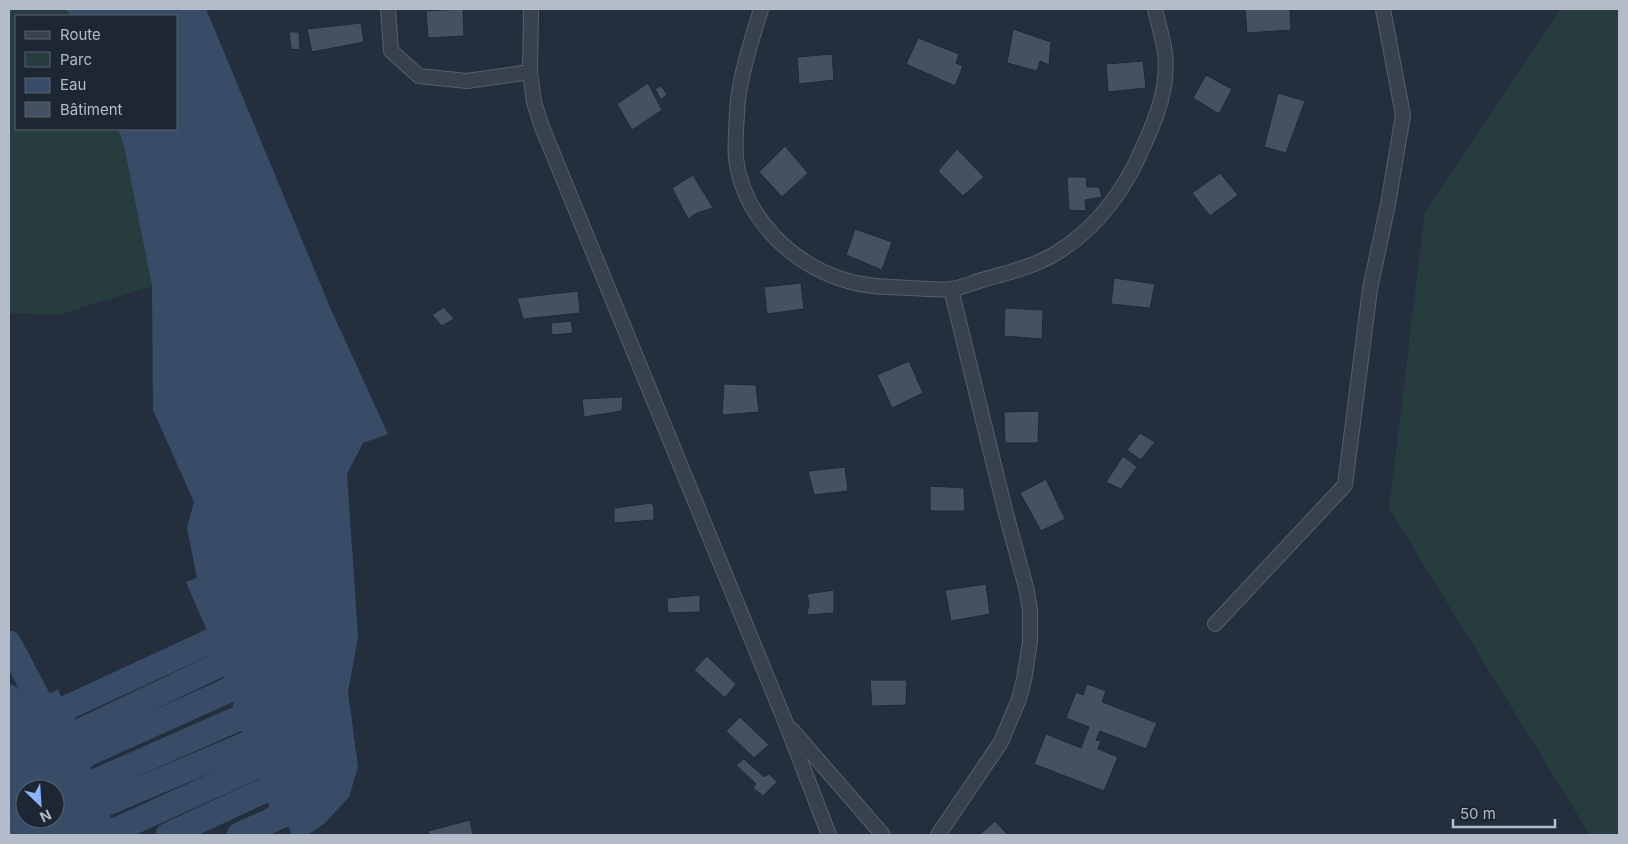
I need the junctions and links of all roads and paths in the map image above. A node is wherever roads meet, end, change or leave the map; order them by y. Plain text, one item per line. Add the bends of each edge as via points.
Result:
1 (388, 9) edge
2 (531, 9) edge
3 (761, 9) edge
4 (1155, 9) edge
5 (1383, 9) edge
6 (530, 72) junction
7 (951, 290) junction
8 (1215, 624) dead end
9 (785, 721) junction
10 (829, 835) edge
11 (883, 835) edge
12 (938, 835) edge

1 - 6 street via 391,51 419,76 467,80
2 - 6 street
3 - 7 street via 738,94 735,147 739,174 764,226 795,255 837,278 877,286
4 - 7 street via 1165,54 1162,92 1154,124 1141,153 1110,206 1081,234 1051,256
5 - 8 street via 1404,115 1370,289 1345,485
6 - 9 street via 542,127
7 - 12 street via 1026,591 1030,642 1024,680 1008,728
9 - 10 street
9 - 11 street

